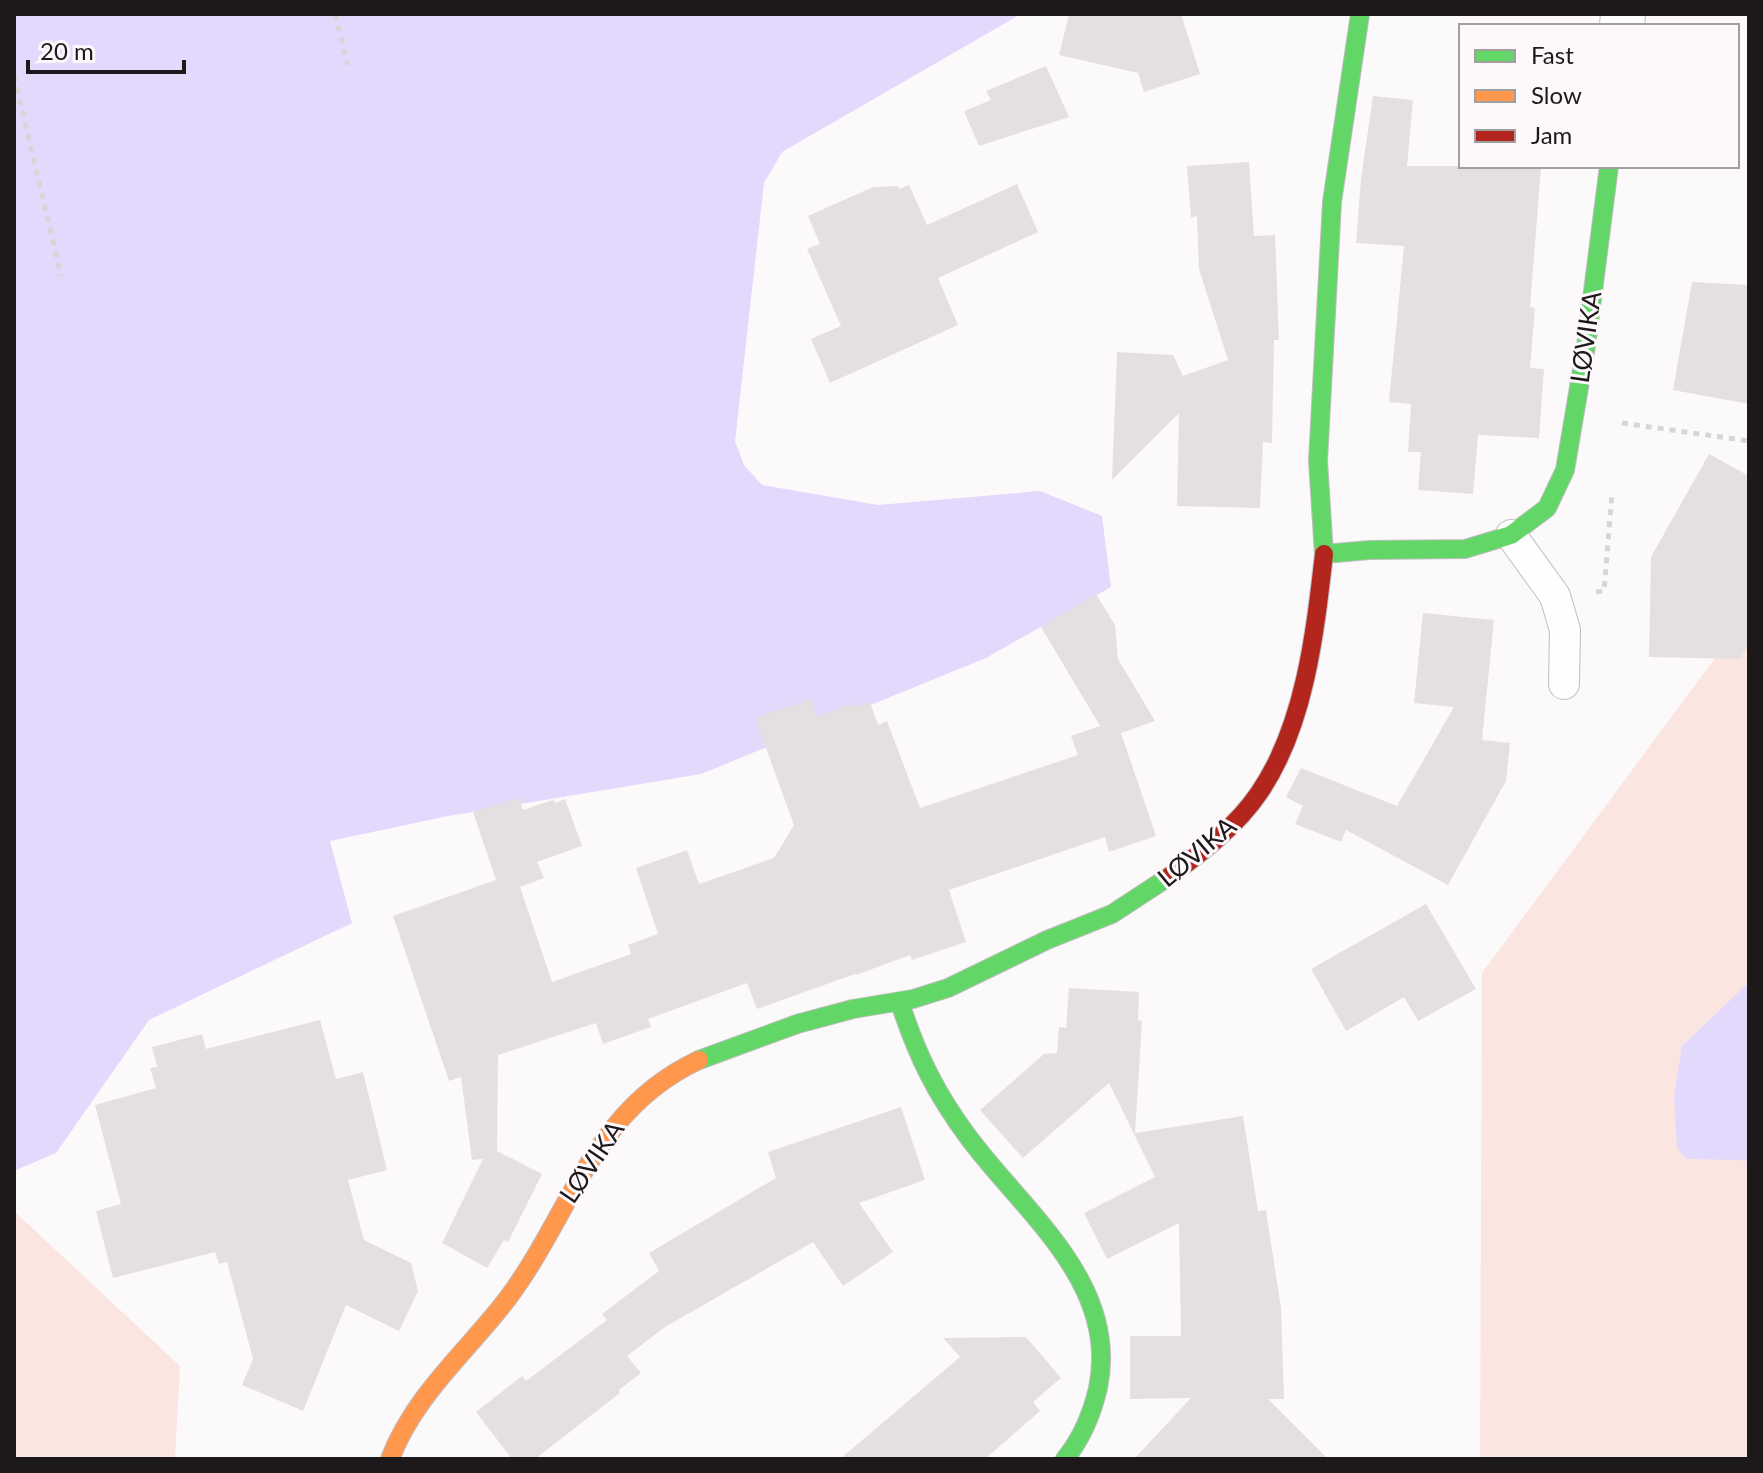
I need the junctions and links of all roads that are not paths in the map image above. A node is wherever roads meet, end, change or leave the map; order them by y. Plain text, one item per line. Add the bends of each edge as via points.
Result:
1 (1360, 14) edge
2 (1609, 168) edge
3 (1511, 535) junction
4 (1324, 554) junction
5 (1564, 684) dead end
6 (900, 1003) junction
7 (390, 1459) edge
8 (1065, 1459) edge

1 - 4 street, LØVIKA via 1332,202 1318,461
2 - 3 street, LØVIKA via 1565,470 1547,508
3 - 4 street, LØVIKA via 1465,549
3 - 5 lane via 1555,596 1565,630
4 - 6 street, LØVIKA via 1298,704 1281,752 1260,792 1224,834 1114,913 927,996
6 - 7 street, LØVIKA via 846,1010 742,1043 652,1088 617,1120 587,1160 510,1295 419,1403
6 - 8 street via 924,1068 947,1107 1064,1252 1092,1300 1103,1346 1100,1389 1087,1426

